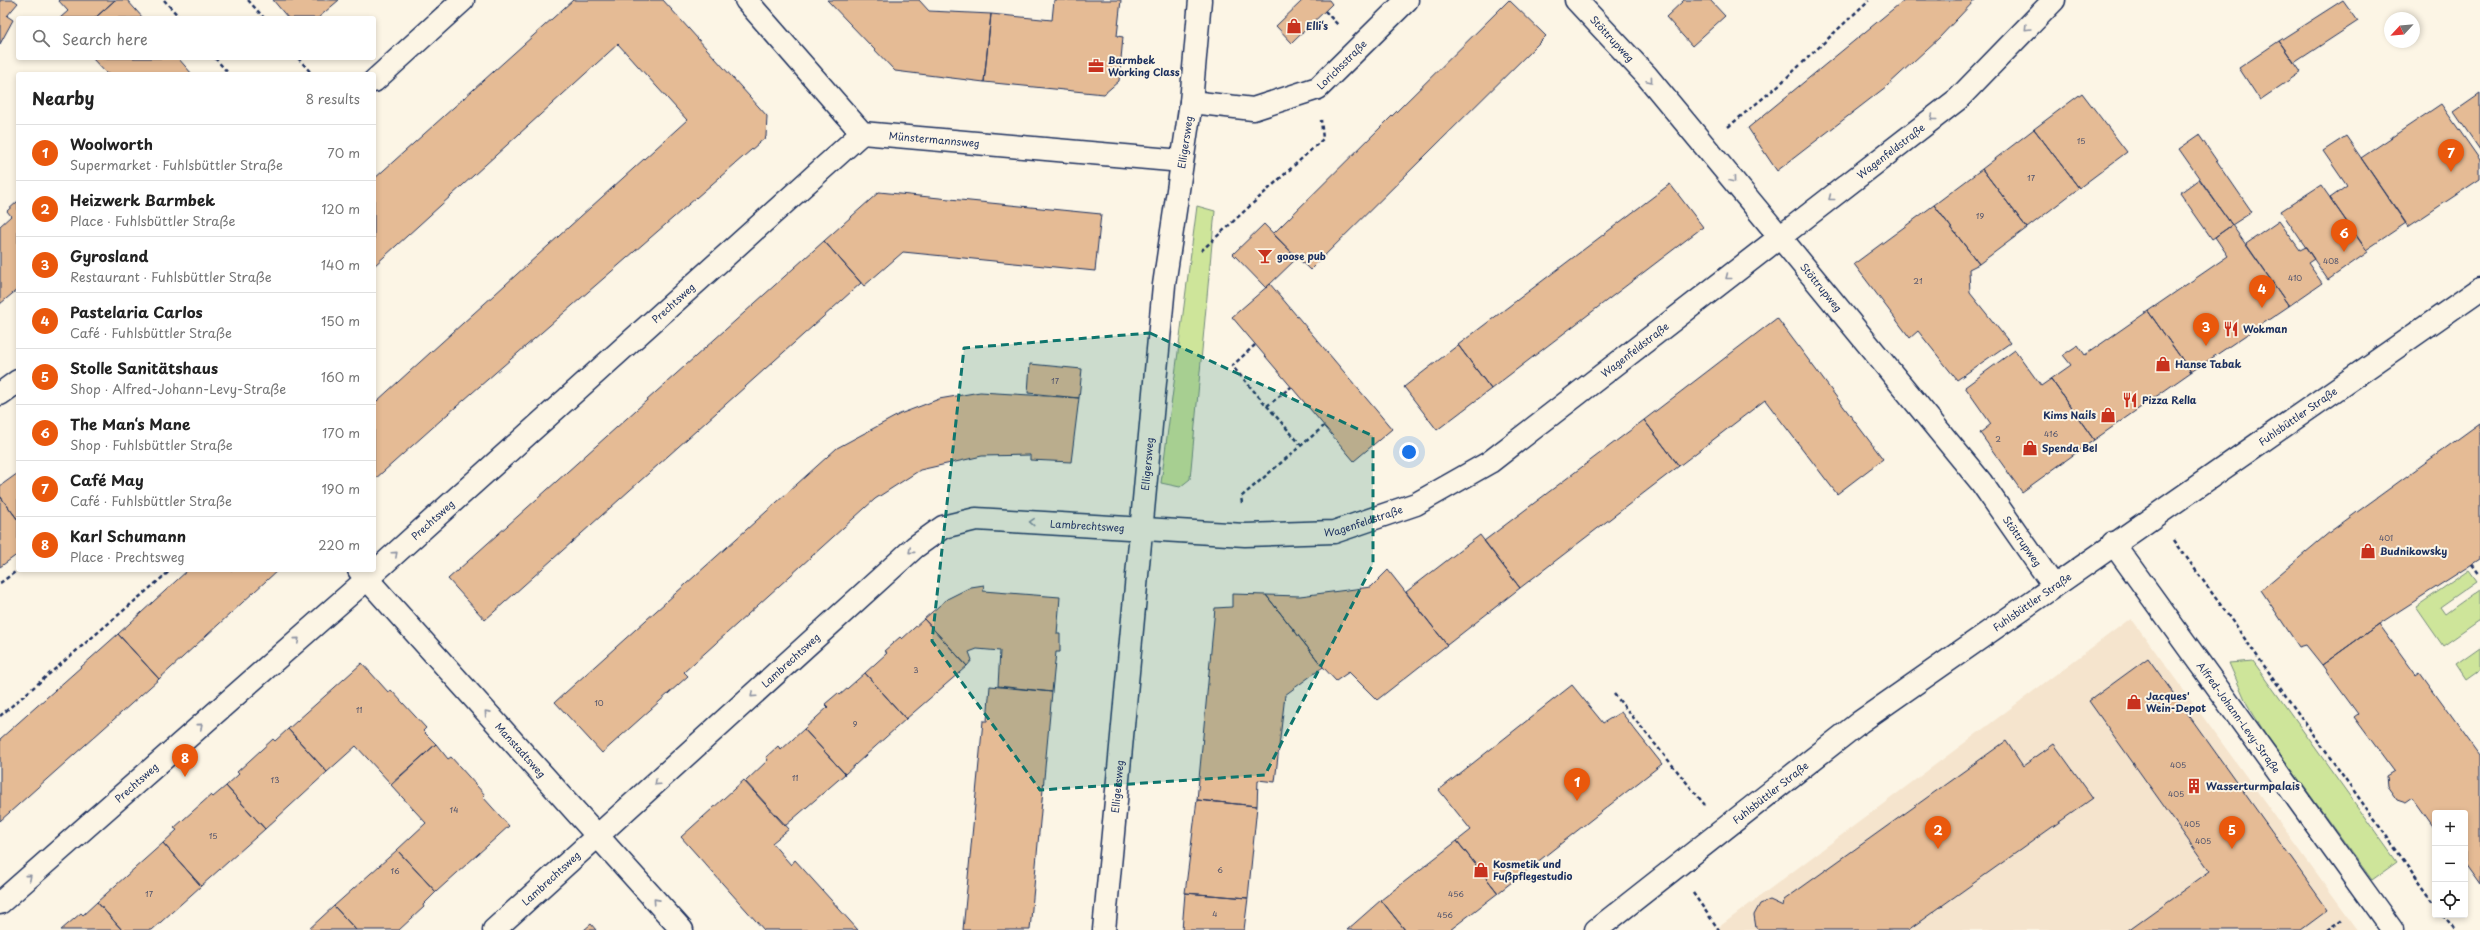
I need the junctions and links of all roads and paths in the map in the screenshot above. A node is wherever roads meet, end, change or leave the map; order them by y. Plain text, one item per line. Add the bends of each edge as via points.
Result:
1 (164, 0) edge
2 (248, 0) edge
3 (463, 0) edge
4 (746, 0) edge
5 (1200, 0) edge
6 (1407, 0) edge
7 (1576, 0) edge
8 (1869, 0) edge
9 (2054, 0) edge
10 (178, 16) edge
11 (262, 16) edge
12 (217, 60) edge
13 (300, 60) edge
14 (227, 72) edge
15 (310, 72) edge
16 (376, 79) edge
17 (1318, 88) junction
18 (1191, 102) junction
19 (862, 133) junction
20 (1705, 146) junction
21 (1182, 162) junction
22 (1780, 237) junction
23 (1164, 285) junction
24 (2480, 289) edge
25 (1255, 345) dead end
26 (16, 382) edge
27 (1291, 387) dead end
28 (0, 394) edge
29 (1267, 406) junction
30 (1324, 426) dead end
31 (1302, 446) junction
32 (2156, 514) junction
33 (1141, 528) junction
34 (1245, 535) junction
35 (2113, 543) junction
36 (376, 563) edge
37 (2472, 564) dead end
38 (16, 571) edge
39 (169, 572) edge
40 (363, 574) edge
41 (2480, 575) edge
42 (0, 583) edge
43 (2053, 585) junction
44 (1614, 694) dead end
45 (0, 716) edge
46 (1724, 829) junction
47 (598, 836) junction
48 (1675, 868) junction
49 (2432, 900) edge
50 (0, 903) edge
51 (2445, 918) edge
52 (494, 930) edge
53 (682, 930) edge
54 (1104, 930) edge
55 (1596, 930) edge
56 (1719, 930) edge
57 (2392, 930) edge
58 (2454, 930) edge

1 - 10 path
2 - 11 path
3 - 16 street
4 - 19 street
5 - 18 street, Elligersweg
6 - 17 street, Lorichsstraße
7 -> 20 street, Stöttrupweg via 1646,75
8 - 20 path via 1780,84
9 -> 22 street, Wagenfeldstraße via 1958,98
12 - 14 path
13 - 15 path
17 - 18 street, Lorichsstraße via 1253,109
17 - 23 path via 1323,139
18 - 21 street, Elligersweg
19 - 21 street, Münstermannsweg
36 -> 19 street, Prechtsweg
20 -> 22 street, Stöttrupweg
21 - 23 street, Elligersweg
22 -> 34 street, Wagenfeldstraße via 1490,462 1416,504 1334,532
22 - 43 street, Stöttrupweg via 1981,482
23 - 33 street, Elligersweg
24 - 32 street, Fuhlsbüttler Straße
25 - 29 path via 1232,366
26 - 28 street
27 - 29 path
29 - 31 path
30 - 31 path
31 - 34 path via 1241,497
32 - 35 street, Fuhlsbüttler Straße
32 - 49 path
33 - 34 street, Wagenfeldstraße
33 -> 47 street, Lambrechtsweg via 976,519 944,527 915,547
33 - 54 street, Elligersweg
35 - 43 street, Fuhlsbüttler Straße
35 - 57 street, Alfred-Johann-Levy-Straße
37 - 41 path
38 - 42 path
39 - 45 path
47 -> 40 street, Manstadtsweg
50 -> 40 street, Prechtsweg
43 - 46 street, Fuhlsbüttler Straße via 1860,722
44 - 46 path
46 - 48 street, Fuhlsbüttler Straße
47 - 52 street, Lambrechtsweg
53 -> 47 street, Manstadtsweg
48 - 55 street, Fuhlsbüttler Straße
48 - 56 path
51 - 58 path

